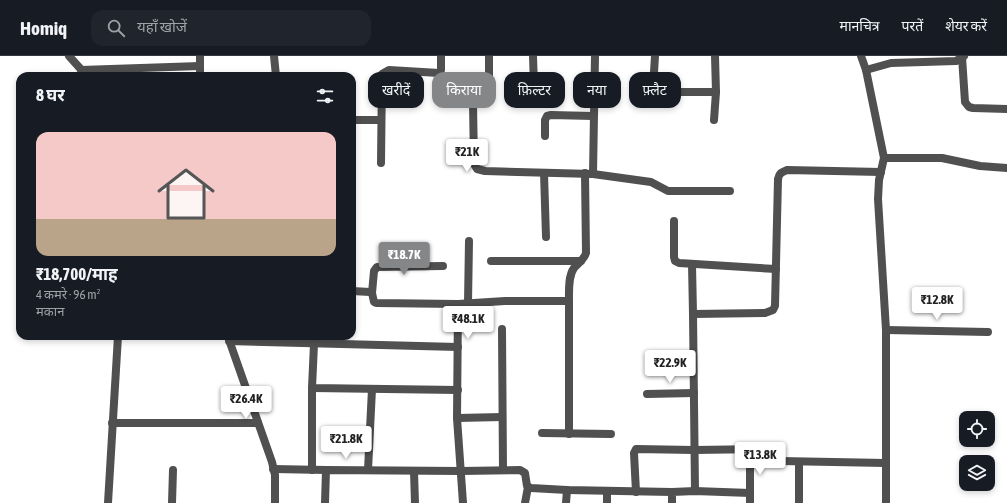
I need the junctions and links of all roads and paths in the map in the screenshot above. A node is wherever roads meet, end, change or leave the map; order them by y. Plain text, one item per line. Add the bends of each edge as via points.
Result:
1 (69, 56) edge
2 (200, 56) edge
3 (274, 56) edge
4 (442, 56) edge
5 (489, 56) edge
6 (533, 56) edge
7 (595, 56) edge
8 (655, 56) edge
9 (715, 56) edge
10 (861, 56) edge
11 (963, 56) edge
12 (200, 66) junction
13 (866, 70) junction
14 (83, 72) edge
15 (101, 72) edge
16 (200, 72) edge
17 (276, 72) edge
18 (534, 72) edge
19 (716, 92) junction
20 (1007, 109) edge
21 (593, 116) junction
22 (356, 120) edge
23 (381, 120) junction
24 (714, 120) dead end
25 (545, 136) dead end
26 (884, 158) junction
27 (381, 163) dead end
28 (1007, 168) edge
29 (881, 172) junction
30 (544, 173) junction
31 (589, 173) junction
32 (730, 191) dead end
33 (674, 221) dead end
34 (546, 237) dead end
35 (469, 241) dead end
36 (491, 261) dead end
37 (581, 261) junction
38 (692, 264) junction
39 (443, 266) dead end
40 (776, 268) junction
41 (356, 290) edge
42 (372, 294) junction
43 (569, 301) junction
44 (468, 303) junction
45 (458, 304) junction
46 (693, 314) junction
47 (502, 329) dead end
48 (886, 330) junction
49 (988, 332) dead end
50 (118, 340) edge
51 (229, 340) edge
52 (246, 340) edge
53 (314, 344) junction
54 (458, 347) junction
55 (312, 388) junction
56 (372, 390) junction
57 (458, 390) junction
58 (694, 393) junction
59 (647, 394) dead end
60 (502, 417) junction
61 (457, 418) junction
62 (112, 423) junction
63 (258, 423) junction
64 (542, 433) dead end
65 (569, 434) junction
66 (611, 434) dead end
67 (750, 449) junction
68 (764, 449) dead end
69 (694, 450) junction
70 (780, 461) dead end
71 (798, 462) junction
72 (886, 463) junction
73 (273, 469) junction
74 (173, 470) dead end
75 (312, 470) junction
76 (326, 470) junction
77 (368, 470) junction
78 (503, 470) junction
79 (414, 471) junction
80 (460, 471) junction
81 (528, 487) junction
82 (567, 490) junction
83 (607, 491) junction
84 (636, 492) junction
85 (672, 492) junction
86 (695, 492) junction
87 (750, 493) junction
88 (108, 503) edge
89 (172, 503) edge
90 (275, 503) edge
91 (325, 503) edge
92 (415, 503) edge
93 (463, 503) edge
94 (525, 503) edge
95 (566, 503) edge
96 (607, 503) edge
97 (672, 503) edge
98 (750, 503) edge
99 (799, 503) edge
100 (886, 503) edge

1 - 14 street
2 - 12 street
3 - 17 street
4 - 23 street via 442,70 439,72 389,70 382,74
5 - 30 street via 489,96 473,103 475,168 485,171
6 - 18 street
7 - 21 street
8 - 19 street via 653,84 656,90
9 - 19 street
10 - 13 street
11 - 13 street via 950,62 891,63
11 - 20 street via 966,102 969,106
12 - 15 street
12 - 16 street
13 - 26 street
19 - 24 street
21 - 25 street via 547,116
21 - 31 street
22 - 23 street
23 - 27 street
26 - 28 street via 942,158 980,166
26 - 29 street
29 - 40 street via 787,170 779,175
29 - 48 street via 878,199
30 - 31 street
30 - 34 street
31 - 32 street via 651,182 668,191
31 - 37 street via 586,245
33 - 38 street via 675,261
35 - 44 street
36 - 37 street
37 - 43 street via 572,270
38 - 40 street
38 - 46 street
39 - 42 street via 377,267 374,271
40 - 46 street via 773,310
41 - 42 street
42 - 45 street via 376,304
43 - 44 street
43 - 65 street
44 - 45 street
45 - 54 street
46 - 58 street
47 - 60 street
48 - 49 street
48 - 72 street
50 - 62 street
51 - 63 street
52 - 53 street
53 - 54 street
53 - 55 street
54 - 57 street
55 - 56 street
55 - 75 street
56 - 57 street
56 - 77 street
57 - 61 street
58 - 59 street
58 - 69 street
60 - 61 street
60 - 78 street
61 - 80 street
62 - 63 street
62 - 88 street
63 - 73 street
64 - 65 street
65 - 66 street
67 - 68 street
67 - 69 street
67 - 87 street
69 - 84 street via 636,449
69 - 86 street
70 - 71 street
71 - 72 street
71 - 99 street
72 - 100 street
73 - 75 street
73 - 90 street
74 - 89 street
75 - 76 street
76 - 77 street
76 - 91 street
77 - 79 street
78 - 80 street
78 - 81 street via 524,471
79 - 80 street
79 - 92 street
80 - 93 street
81 - 82 street
81 - 94 street
82 - 83 street
82 - 95 street
83 - 84 street
83 - 96 street
84 - 85 street
85 - 86 street
85 - 97 street
86 - 87 street
87 - 98 street

